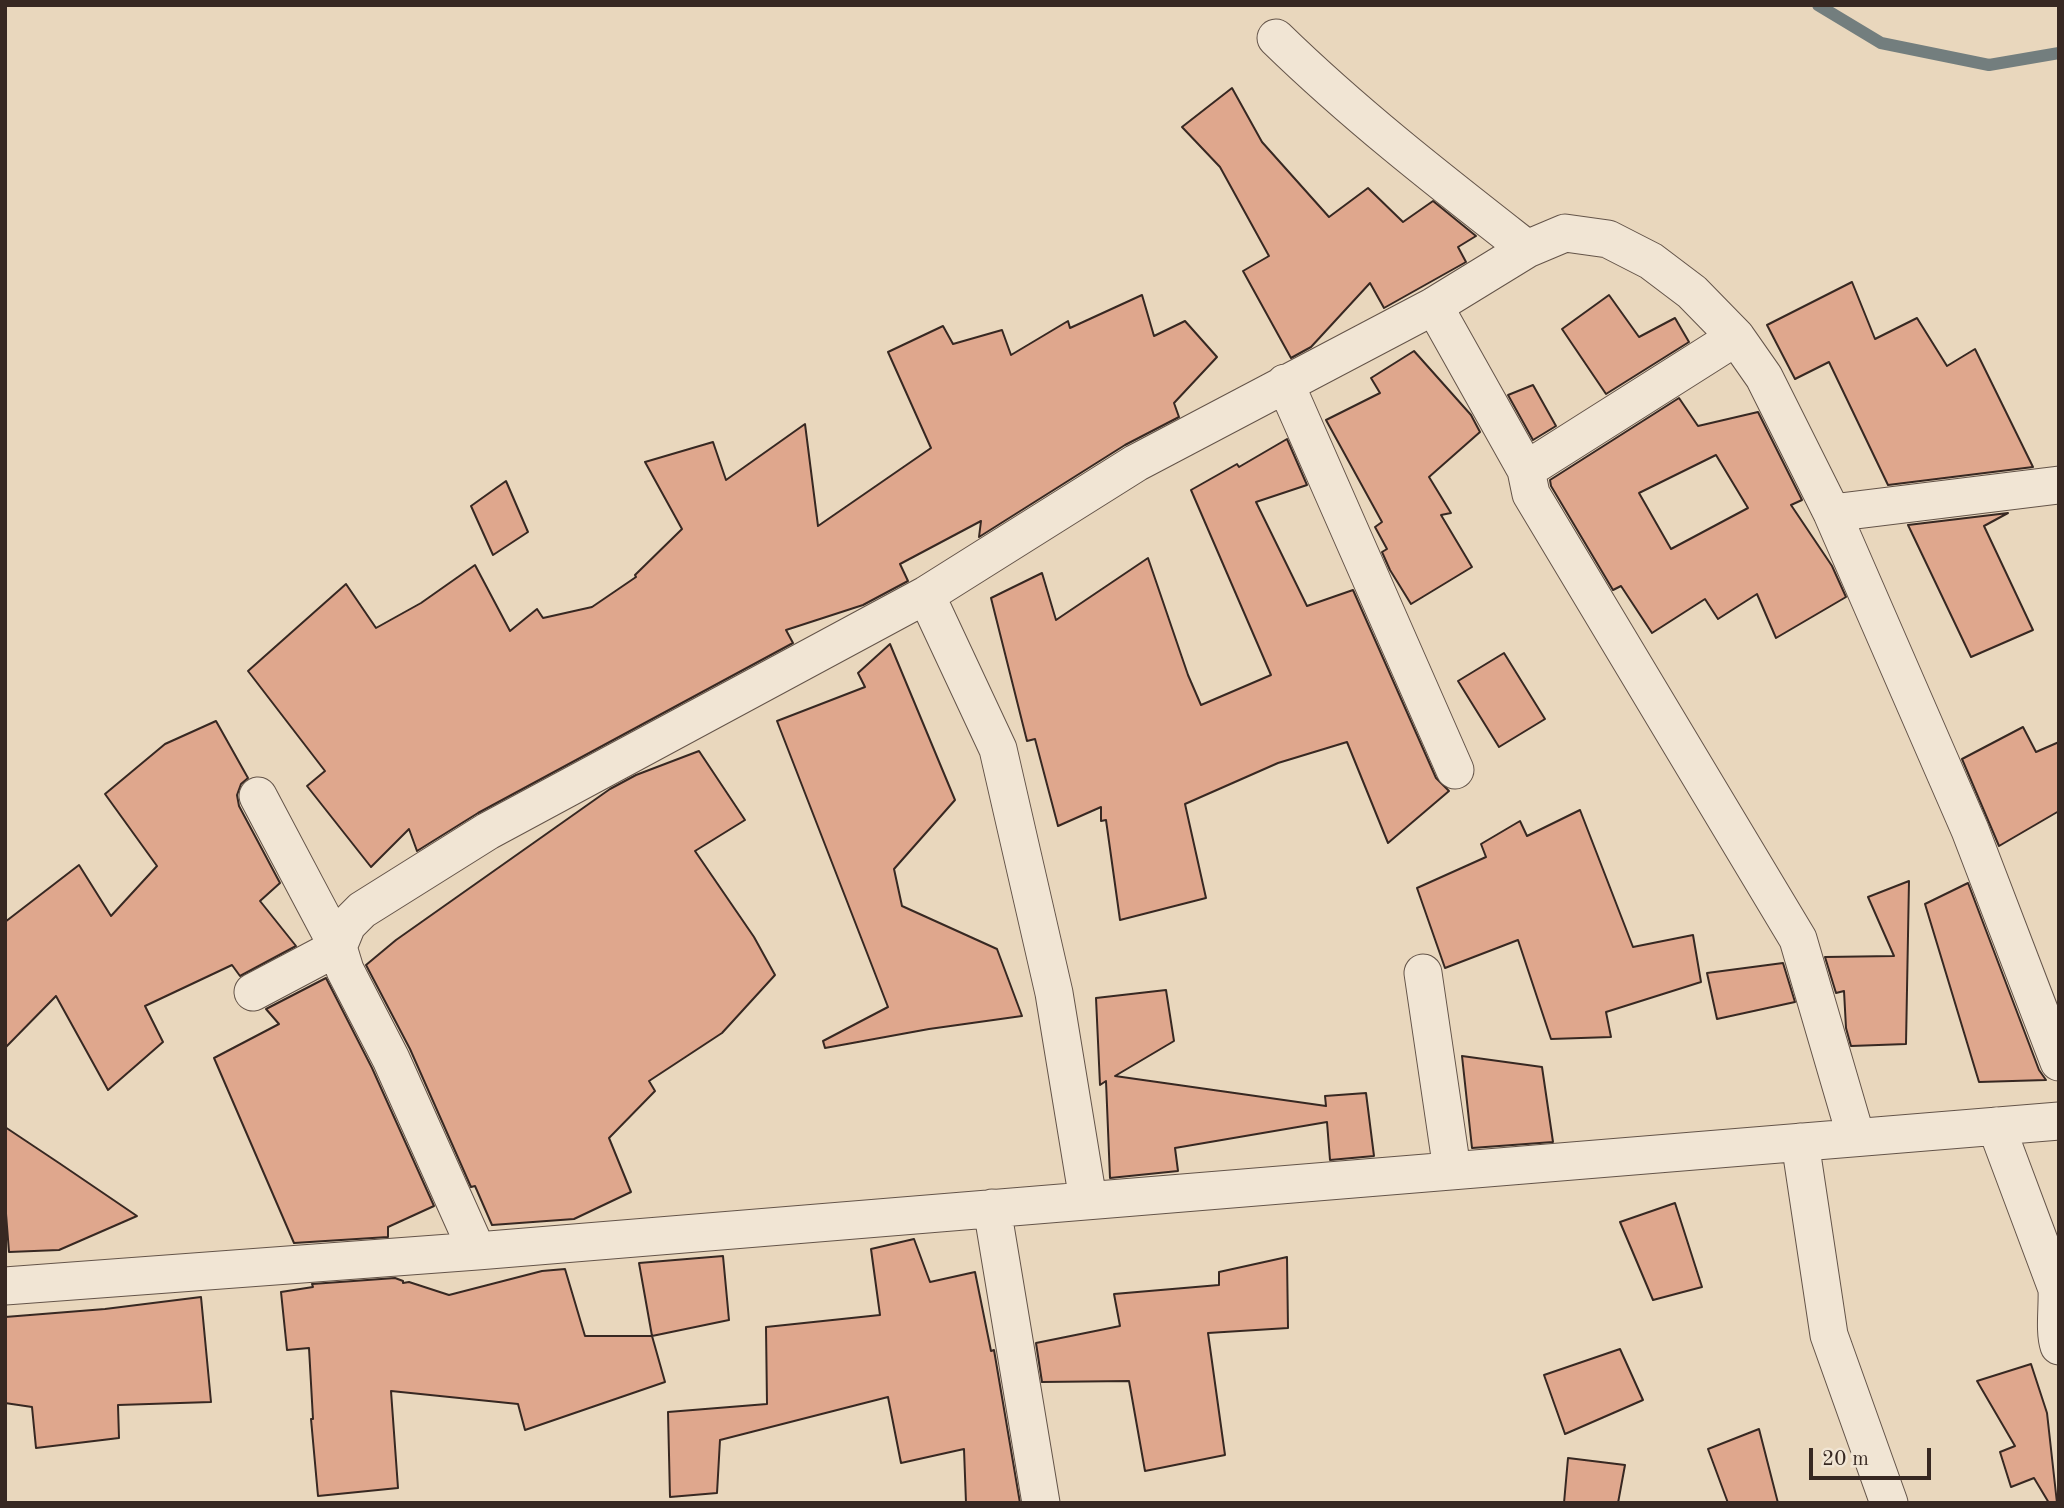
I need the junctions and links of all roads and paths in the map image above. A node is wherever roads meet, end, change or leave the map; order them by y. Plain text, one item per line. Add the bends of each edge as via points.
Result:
1 (1276, 38) dead end
2 (1528, 249) junction
3 (1434, 306) junction
4 (1736, 337) junction
5 (1285, 383) junction
6 (1526, 470) junction
7 (2059, 485) edge
8 (1832, 513) junction
9 (926, 595) junction
10 (1455, 770) dead end
11 (258, 796) dead end
12 (338, 947) junction
13 (1423, 973) dead end
14 (253, 992) dead end
15 (2059, 1062) edge
16 (2059, 1121) edge
17 (1996, 1126) junction
18 (1856, 1137) junction
19 (1800, 1142) junction
20 (1452, 1170) junction
21 (1088, 1200) junction
22 (992, 1208) junction
23 (477, 1251) junction
24 (5, 1286) edge
25 (2059, 1346) edge
26 (1041, 1503) edge
27 (1889, 1503) edge

1 - 2 street via 1342,101
2 - 3 street
2 - 4 street via 1565,233 1608,239 1651,261 1692,292
3 - 5 street
3 - 6 street
4 - 6 street
4 - 8 street via 1764,377
5 - 9 street via 1136,463
5 - 10 street
6 - 18 street via 1531,494 1797,939
7 - 8 street
8 - 15 street via 1970,830
9 - 12 street via 488,831 362,910 347,925
9 - 21 street via 998,749 1054,993
11 - 12 street
12 - 14 street
12 - 23 street
13 - 20 street
16 - 17 street
17 - 18 street
17 - 25 street via 2057,1289 2055,1335
18 - 19 street
19 - 20 street
19 - 27 street via 1829,1335
20 - 21 street
21 - 22 street
22 - 23 street
22 - 26 street
23 - 24 street

